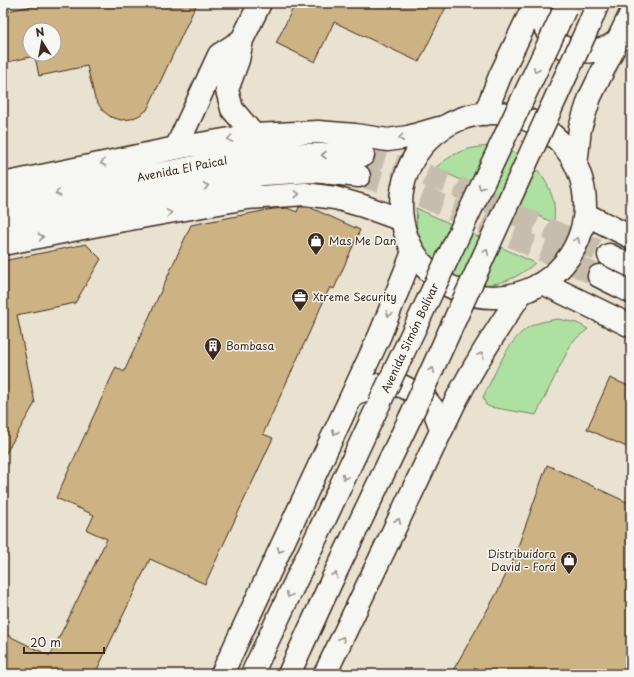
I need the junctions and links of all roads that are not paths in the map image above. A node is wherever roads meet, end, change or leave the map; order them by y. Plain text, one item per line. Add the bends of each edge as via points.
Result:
1 (260, 3) edge
2 (536, 3) edge
3 (598, 3) edge
4 (566, 6) edge
5 (631, 13) edge
6 (242, 40) junction
7 (617, 41) junction
8 (485, 114) junction
9 (452, 124) junction
10 (254, 135) junction
11 (176, 148) junction
12 (363, 155) tunnel mouth
13 (576, 166) junction
14 (359, 176) tunnel mouth
15 (3, 184) edge
16 (3, 204) edge
17 (585, 214) junction
18 (402, 220) junction
19 (3, 226) edge
20 (631, 237) edge
21 (3, 244) edge
22 (413, 252) junction
23 (609, 255) tunnel mouth
24 (631, 266) edge
25 (599, 276) tunnel mouth
26 (543, 283) junction
27 (522, 292) junction
28 (631, 292) edge
29 (631, 326) edge
30 (353, 394) junction
31 (441, 429) junction
32 (222, 674) edge
33 (252, 674) edge
34 (289, 674) edge
35 (325, 674) edge

1 - 6 main road
2 - 7 main road via 551,38 562,46 578,51 596,51 609,48
2 - 8 main road via 500,76
34 -> 3 main road, bridge via 410,418
4 -> 33 main road, Avenida Simón Bolívar, bridge
5 - 7 main road
6 - 10 main road via 227,90 232,109
6 - 11 main road via 219,55
7 - 13 main road via 588,103 580,128
8 - 9 main road
8 - 13 main road via 513,116 539,126 561,143
9 -> 10 main road via 388,140 318,132
9 - 18 main road via 425,143 415,157 403,187
10 -> 11 main road
11 -> 15 main road
12 -> 16 main road, Avenida El Paical via 258,155
13 - 17 main road via 584,189
19 -> 14 main road, Avenida El Paical via 263,174 313,171
17 - 20 main road
26 -> 17 main road via 564,264 578,240
21 -> 18 main road via 248,198 305,194 335,198
18 - 22 main road
22 - 27 main road via 424,266 452,288 486,297 504,297
22 -> 30 main road
23 - 24 main road
25 - 28 main road
26 - 27 main road
26 - 29 main road
31 -> 27 main road via 471,371
30 - 31 main road via 382,384 402,386 424,397 434,410
30 -> 32 main road
35 -> 31 main road

